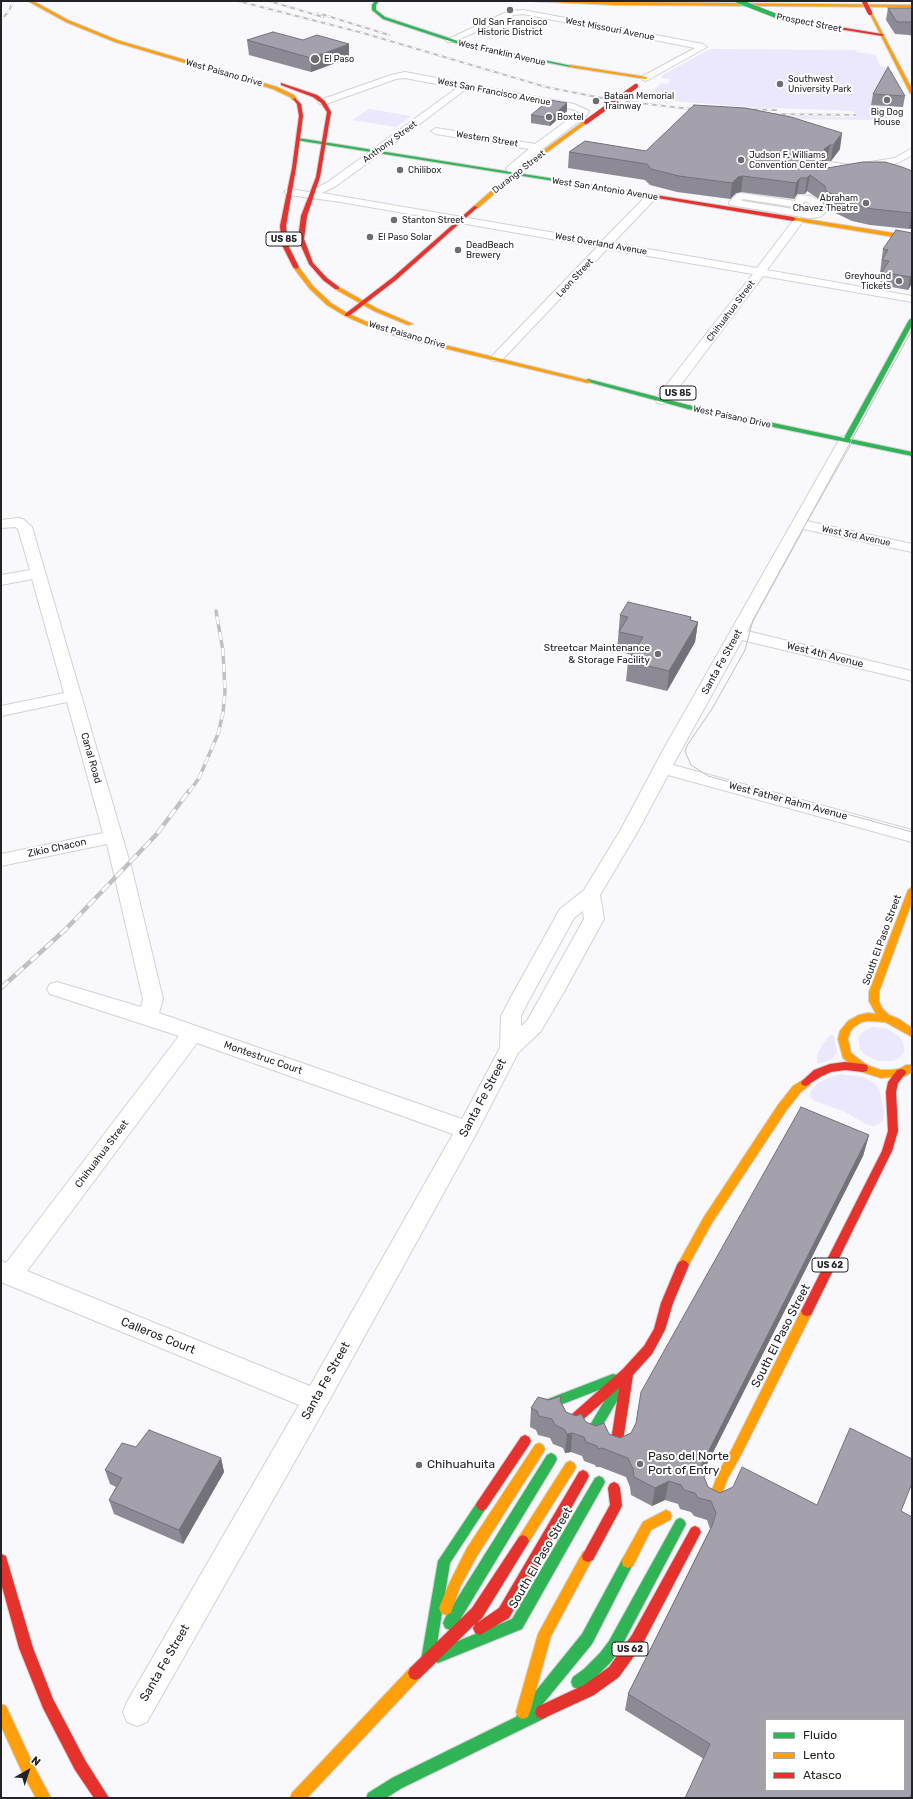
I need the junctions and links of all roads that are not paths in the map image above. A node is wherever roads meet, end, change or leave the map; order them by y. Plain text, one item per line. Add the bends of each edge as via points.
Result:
1 (30, 1) edge
2 (42, 1) edge
3 (377, 1) edge
4 (531, 1) edge
5 (537, 1) edge
6 (738, 1) edge
7 (864, 1) edge
8 (912, 6) edge
9 (849, 15) dead end
10 (868, 15) junction
11 (882, 16) dead end
12 (882, 35) junction
13 (450, 40) junction
14 (703, 47) joint
15 (891, 51) junction
16 (902, 52) dead end
17 (189, 61) junction
18 (405, 75) junction
19 (646, 78) junction
20 (465, 86) junction
21 (912, 93) edge
22 (323, 102) junction
23 (329, 112) junction
24 (301, 116) junction
25 (436, 131) dead end
26 (298, 139) junction
27 (323, 143) junction
28 (537, 146) junction
29 (912, 151) edge
30 (377, 152) junction
31 (828, 165) edge
32 (852, 168) junction
33 (514, 174) junction
34 (860, 177) edge
35 (289, 192) junction
36 (312, 194) junction
37 (652, 196) junction
38 (741, 196) joint
39 (461, 220) junction
40 (799, 220) junction
41 (912, 238) edge
42 (605, 245) junction
43 (760, 272) junction
44 (912, 299) edge
45 (363, 304) junction
46 (347, 315) junction
47 (912, 320) edge
48 (417, 326) dead end
49 (493, 346) dead end
50 (509, 350) junction
51 (497, 358) junction
52 (668, 393) junction
53 (864, 431) dead end
54 (848, 432) junction
55 (912, 454) edge
56 (1, 524) edge
57 (800, 524) junction
58 (912, 548) edge
59 (39, 573) junction
60 (1, 580) edge
61 (738, 634) junction
62 (912, 676) edge
63 (74, 696) junction
64 (1, 711) edge
65 (663, 768) junction
66 (912, 836) edge
67 (113, 837) junction
68 (1, 860) edge
69 (912, 890) edge
70 (591, 895) junction
71 (57, 989) dead end
72 (148, 1017) junction
73 (886, 1018) junction
74 (908, 1028) edge
75 (193, 1033) junction
76 (912, 1033) edge
77 (510, 1048) junction
78 (912, 1066) edge
79 (863, 1068) junction
80 (901, 1073) junction
81 (467, 1130) junction
82 (6, 1273) edge
83 (627, 1374) junction
84 (316, 1400) junction
85 (547, 1405) edge
86 (574, 1405) dead end
87 (575, 1419) edge
88 (610, 1421) dead end
89 (594, 1429) edge
90 (525, 1440) dead end
91 (618, 1441) edge
92 (539, 1449) dead end
93 (551, 1459) dead end
94 (570, 1466) dead end
95 (723, 1475) junction
96 (583, 1476) dead end
97 (599, 1482) dead end
98 (710, 1484) dead end
99 (614, 1488) dead end
100 (716, 1495) edge
101 (666, 1516) dead end
102 (680, 1524) dead end
103 (696, 1532) dead end
104 (1, 1560) edge
105 (428, 1660) junction
106 (1, 1711) edge
107 (137, 1712) dead end
108 (521, 1721) junction
109 (44, 1798) edge
110 (102, 1798) edge
111 (297, 1798) edge
112 (373, 1798) edge

1 - 17 main road, West Paisano Drive via 90,31 130,46
2 - 17 main road, West Paisano Drive via 80,21
3 - 13 main road, West Franklin Avenue via 374,10 384,18
4 - 5 main road
5 - 8 main road
5 - 9 main road via 676,10
6 - 12 main road, Prospect Street, bridge via 784,19 863,34
7 - 10 main road, bridge
10 - 11 main road
10 - 12 main road
12 - 15 main road
13 - 14 street, West Missouri Avenue via 512,13 529,12
13 - 19 main road, West Franklin Avenue via 524,59
14 - 19 street, Durango Street
15 - 16 main road
15 - 21 main road
17 - 22 main road, West Paisano Drive via 299,89
17 - 24 main road, West Paisano Drive via 283,91 297,101
18 - 20 street, West San Francisco Avenue
18 - 22 street via 394,76
18 - 23 street via 401,79 342,100
19 - 33 main road, Durango Street, bridge
20 - 28 street, West San Francisco Avenue via 584,111
20 - 30 street, Anthony Street
22 - 23 main road, West Paisano Drive
22 - 24 main road
23 - 27 main road, West Paisano Drive / US 85
24 - 26 main road, West Paisano Drive / US 85
25 - 28 street, Western Street
26 - 27 main road, West San Antonio Avenue
26 - 35 main road, West Paisano Drive / US 85
27 - 30 main road, West San Antonio Avenue
27 - 36 main road, West Paisano Drive / US 85
28 - 33 street via 511,168
29 - 32 street via 898,160
30 - 33 main road, West San Antonio Avenue
30 - 36 street, Anthony Street via 332,184
31 - 32 street
32 - 34 street
33 - 37 main road, West San Antonio Avenue
33 - 39 main road, Durango Street
35 - 36 street, West Overland Avenue
35 - 46 main road, West Paisano Drive / US 85 via 283,226 289,255 310,287 329,304
36 - 39 street, West Overland Avenue
36 - 45 main road, West Paisano Drive / US 85 via 301,231 306,254 325,279
37 - 40 main road, West San Antonio Avenue
37 - 42 street, Leon Street
38 - 38 street via 734,203 809,215 820,213 815,209 818,205 807,198 802,197 798,204 795,204
39 - 42 street, West Overland Avenue
39 - 45 main road, Durango Street
40 - 41 main road, West San Antonio Avenue
40 - 43 street, Chihuahua Street
42 - 43 street, West Overland Avenue
42 - 50 street, Leon Street
43 - 44 street, West Overland Avenue
43 - 52 street, Chihuahua Street
45 - 46 main road, Durango Street
45 - 48 main road, West Paisano Drive / US 85
46 - 51 main road, West Paisano Drive / US 85 via 402,336
47 - 54 main road
49 - 50 main road
50 - 51 street, Leon Street
51 - 52 main road, West Paisano Drive / US 85
52 - 54 main road, West Paisano Drive / US 85 via 715,413
53 - 54 main road, West Paisano Drive / US 85
54 - 55 main road, West Paisano Drive / US 85
54 - 57 street, Santa Fe Street
56 - 59 street, Canal Road via 14,522 24,525
57 - 58 street, West 3rd Avenue
57 - 61 street, Santa Fe Street
59 - 60 street
59 - 63 street, Canal Road
61 - 62 street, West 4th Avenue
61 - 65 street, Santa Fe Street
63 - 64 street
63 - 67 street, Canal Road
65 - 66 street, West Father Rahm Avenue
65 - 70 street, Santa Fe Street
67 - 68 street, Zikio Chacon
67 - 72 street, Canal Road via 153,1000
69 - 73 main road, South El Paso Street via 874,992 878,1010
70 - 77 street, Santa Fe Street via 567,914 518,1002 511,1016
70 - 77 street, Santa Fe Street via 594,920 534,1026
71 - 72 street, Montestruc Court
72 - 75 street, Montestruc Court
73 - 74 main road, US 62
73 - 79 main road, US 62 via 859,1019 850,1024 845,1031 842,1039 847,1055
74 - 76 main road, US 62
75 - 81 street, Montestruc Court
75 - 82 street, Chihuahua Street
77 - 81 street, Santa Fe Street
78 - 80 main road, US 62
79 - 80 main road, US 62 via 881,1074
79 - 83 main road, US 62 via 845,1066 818,1073 798,1089 782,1108 682,1267 654,1341
80 - 95 main road, South El Paso Street / US 62 via 893,1082 891,1092 892,1131 888,1151
81 - 84 street, Santa Fe Street
82 - 84 street, Calleros Court
83 - 85 main road, US 62
83 - 86 main road, US 62
83 - 87 main road, US 62
83 - 88 main road, US 62
83 - 89 main road, US 62
83 - 91 main road
84 - 107 street, Santa Fe Street
90 - 105 main road via 444,1562
92 - 105 main road, South El Paso Street via 472,1552 455,1584
93 - 105 main road, South El Paso Street
94 - 105 main road, South El Paso Street via 477,1613
95 - 98 main road, South El Paso Street / US 62
95 - 100 main road, South El Paso Street / US 62
96 - 105 main road, South El Paso Street via 504,1613
97 - 105 main road, South El Paso Street via 517,1624
99 - 108 main road via 616,1506 546,1634
101 - 108 main road, US 62 via 647,1526 587,1639
102 - 108 main road, US 62 via 605,1658 589,1674
103 - 108 main road, US 62 via 637,1640 614,1672 589,1690
104 - 110 main road via 26,1648 48,1703 80,1765
105 - 111 main road, South El Paso Street
106 - 109 main road
108 - 112 main road, US 62 via 397,1783

